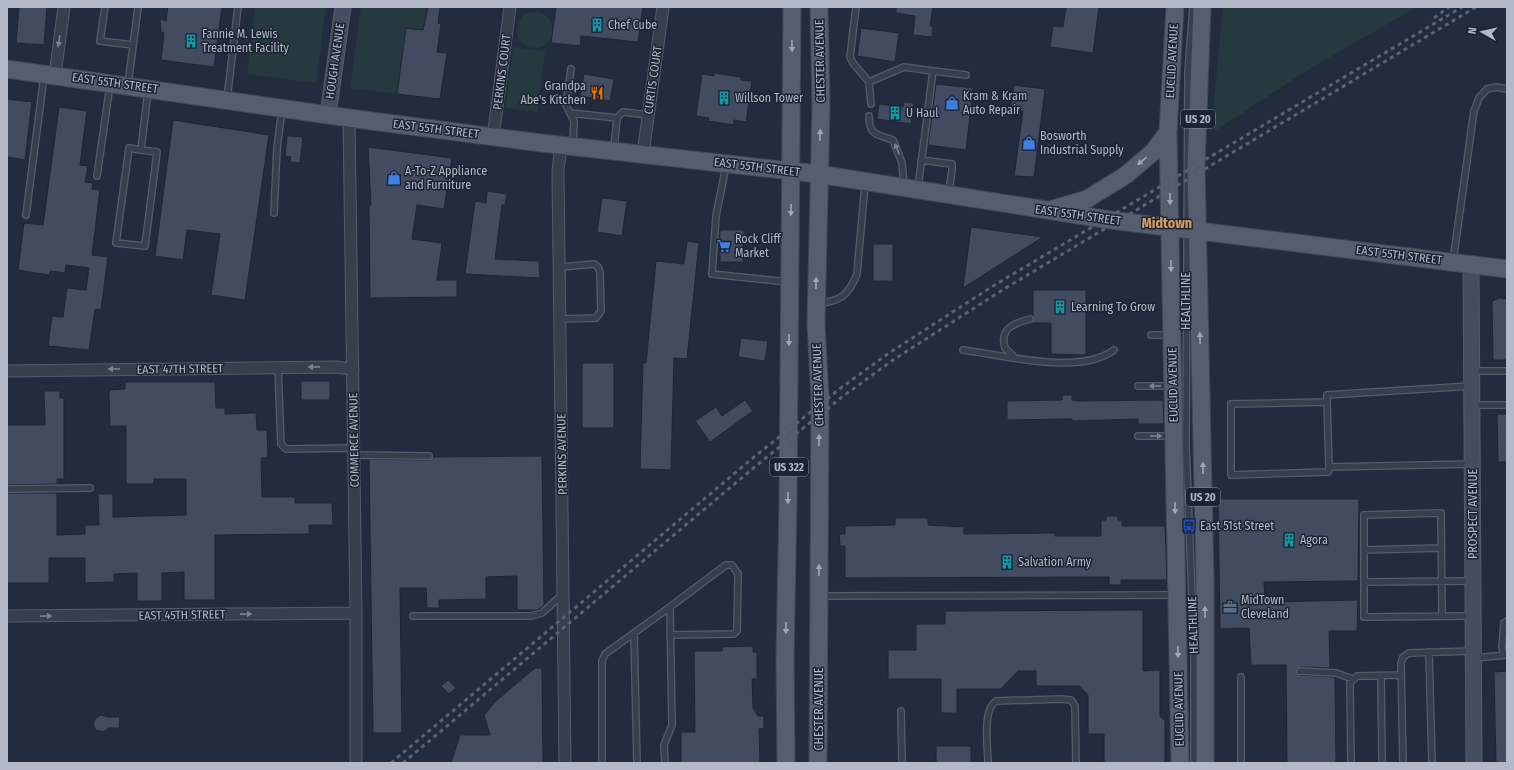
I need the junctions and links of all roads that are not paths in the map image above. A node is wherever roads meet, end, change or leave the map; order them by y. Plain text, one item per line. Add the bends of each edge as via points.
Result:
1 (64, 7) edge
2 (105, 7) edge
3 (138, 7) edge
4 (238, 7) edge
5 (343, 7) edge
6 (510, 7) edge
7 (663, 7) edge
8 (792, 7) edge
9 (819, 7) edge
10 (856, 7) edge
11 (1175, 7) edge
12 (1193, 7) edge
13 (1202, 7) edge
14 (133, 45) junction
15 (7, 69) edge
16 (571, 69) dead end
17 (933, 71) junction
18 (50, 74) junction
19 (966, 75) dead end
20 (869, 82) junction
21 (110, 83) junction
22 (128, 85) junction
23 (149, 88) junction
24 (1507, 89) edge
25 (226, 100) junction
26 (871, 104) dead end
27 (282, 108) junction
28 (570, 113) junction
29 (328, 115) junction
30 (648, 115) junction
31 (869, 116) dead end
32 (349, 118) junction
33 (617, 118) junction
34 (1168, 132) junction
35 (493, 137) junction
36 (567, 146) junction
37 (141, 150) junction
38 (614, 151) junction
39 (643, 154) junction
40 (921, 160) junction
41 (726, 164) junction
42 (791, 171) junction
43 (818, 174) junction
44 (97, 176) dead end
45 (866, 182) junction
46 (911, 189) junction
47 (948, 195) junction
48 (1047, 210) junction
49 (274, 213) dead end
50 (26, 215) dead end
51 (1185, 229) junction
52 (1453, 262) junction
53 (1472, 264) junction
54 (561, 267) junction
55 (1507, 269) edge
56 (790, 283) junction
57 (816, 303) junction
58 (1030, 318) dead end
59 (561, 319) junction
60 (1150, 335) dead end
61 (1172, 335) junction
62 (963, 350) dead end
63 (1114, 350) dead end
64 (1016, 359) junction
65 (278, 367) junction
66 (353, 369) junction
67 (7, 371) edge
68 (1472, 371) junction
69 (1507, 371) edge
70 (1138, 386) dead end
71 (1173, 386) junction
72 (1472, 386) junction
73 (1327, 402) junction
74 (1472, 405) junction
75 (1507, 405) edge
76 (1138, 436) dead end
77 (1174, 436) junction
78 (354, 451) junction
79 (429, 456) dead end
80 (1472, 464) junction
81 (1329, 467) junction
82 (90, 488) dead end
83 (7, 489) edge
84 (1441, 548) junction
85 (1364, 550) junction
86 (1442, 581) junction
87 (1473, 581) junction
88 (1364, 582) junction
89 (563, 594) junction
90 (1177, 594) junction
91 (819, 596) junction
92 (670, 607) junction
93 (356, 613) junction
94 (7, 616) edge
95 (413, 616) dead end
96 (1442, 616) junction
97 (1473, 616) junction
98 (1507, 621) edge
99 (634, 633) junction
100 (670, 635) junction
101 (1429, 652) junction
102 (1474, 654) junction
103 (1506, 655) edge
104 (1300, 671) dead end
105 (1401, 675) junction
106 (1381, 676) junction
107 (1241, 677) dead end
108 (1353, 679) junction
109 (901, 711) dead end
110 (356, 763) edge
111 (565, 763) edge
112 (602, 763) edge
113 (638, 763) edge
114 (665, 763) edge
115 (786, 763) edge
116 (818, 763) edge
117 (902, 763) edge
118 (988, 763) edge
119 (1076, 763) edge
120 (1180, 763) edge
121 (1194, 763) edge
122 (1205, 763) edge
123 (1241, 763) edge
124 (1351, 763) edge
125 (1382, 763) edge
126 (1403, 763) edge
127 (1432, 763) edge
128 (1474, 763) edge

1 -> 18 street
2 - 14 lane via 100,41
3 - 14 lane
4 - 25 lane
5 - 29 street, HOUGH AVENUE
6 - 35 street, PERKINS COURT
7 - 30 street, CURTIS COURT
8 -> 42 main road, US 322
43 -> 9 main road, CHESTER AVENUE / US 322
10 - 20 lane via 850,57
11 - 34 main road, EUCLID AVENUE / US 20
12 - 51 lane, HEALTHLINE via 1188,72
13 - 51 main road, EUCLID AVENUE / US 20 via 1197,154
14 - 22 lane
15 - 18 main road, EAST 55TH STREET
16 - 28 lane via 566,105
17 - 19 lane
17 - 20 lane via 904,67
17 - 40 lane
18 - 21 main road, EAST 55TH STREET
18 - 50 lane
20 - 26 lane
21 - 22 main road, EAST 55TH STREET
21 - 44 lane
22 - 23 main road, EAST 55TH STREET
23 - 25 main road, EAST 55TH STREET
23 - 37 lane
24 - 52 lane via 1487,89 1479,98 1474,112
25 - 27 main road, EAST 55TH STREET
27 - 29 main road, EAST 55TH STREET
27 - 49 lane
28 - 33 lane
28 - 36 lane via 574,122
29 - 32 main road, EAST 55TH STREET
30 - 33 lane via 623,112
30 - 39 street, CURTIS COURT
46 -> 31 lane via 893,140 873,133 869,127
32 - 35 main road, EAST 55TH STREET
32 - 66 street, COMMERCE AVENUE
33 - 38 lane
34 -> 48 main road via 1153,152 1126,175 1088,199
34 -> 51 main road, EUCLID AVENUE / US 20
35 - 36 main road, EAST 55TH STREET
36 - 38 main road, EAST 55TH STREET
36 - 54 street, PERKINS AVENUE via 558,171
37 - 37 lane via 130,148 116,243 145,246 157,152
38 - 39 main road, EAST 55TH STREET
39 - 41 main road, EAST 55TH STREET
40 - 46 lane
40 - 47 lane via 952,164
41 - 42 main road, EAST 55TH STREET
41 - 56 lane via 716,216 712,274
42 - 43 main road, EAST 55TH STREET
42 -> 56 main road, US 322
43 - 45 main road, EAST 55TH STREET
57 -> 43 main road, CHESTER AVENUE / US 322
45 - 46 main road, EAST 55TH STREET
45 - 57 lane via 857,274 853,285 844,296 829,302
46 - 47 main road, EAST 55TH STREET
47 - 48 main road, EAST 55TH STREET
48 - 51 main road, EAST 55TH STREET
51 - 52 main road, EAST 55TH STREET
51 -> 61 main road, EUCLID AVENUE / US 20
51 - 121 lane, HEALTHLINE via 1186,447 1194,647
122 -> 51 main road, EUCLID AVENUE / US 20 via 1205,580
52 - 53 main road, EAST 55TH STREET
53 - 55 main road, EAST 55TH STREET
53 - 68 street, PROSPECT AVENUE
54 - 59 street, PERKINS AVENUE
54 - 59 lane via 594,264 598,267 601,312 596,318
56 -> 115 main road, US 322
91 -> 57 main road, CHESTER AVENUE / US 322 via 820,398
58 - 64 lane via 1014,323 1005,335 1005,348
59 - 89 street, PERKINS AVENUE
60 - 61 lane
61 - 71 main road, EUCLID AVENUE / US 20
62 - 64 lane
63 - 64 lane via 1105,357 1090,362
66 -> 65 street, EAST 47TH STREET
65 -> 67 street, EAST 47TH STREET
65 - 78 lane via 281,444 286,449
66 - 78 street, COMMERCE AVENUE
68 - 69 lane
68 - 72 street, PROSPECT AVENUE
71 -> 70 lane
71 - 77 main road, EUCLID AVENUE / US 20
72 - 73 lane via 1327,394
72 - 74 street, PROSPECT AVENUE
73 - 81 lane
73 - 81 lane via 1231,404 1231,475 1328,472
74 - 75 lane
74 - 80 street, PROSPECT AVENUE
76 -> 77 lane
77 -> 90 main road, EUCLID AVENUE / US 20
78 - 79 lane
78 - 93 street, COMMERCE AVENUE
80 - 81 lane
80 - 87 street, PROSPECT AVENUE
82 - 83 lane
84 - 85 lane
84 - 85 lane via 1441,513 1364,515
84 - 86 lane
85 - 88 lane
86 - 87 lane
86 - 88 lane
86 - 96 lane
87 - 97 street, PROSPECT AVENUE
88 - 96 lane via 1364,617
89 - 95 lane via 542,613 531,616
89 - 111 street, PERKINS AVENUE
90 - 91 lane
90 -> 120 main road, EUCLID AVENUE / US 20
91 - 116 main road, CHESTER AVENUE / US 322
92 - 99 lane
92 - 100 lane
92 - 100 lane via 726,565 732,565 736,570 737,631 734,634
94 -> 93 street, EAST 45TH STREET
93 - 110 street, COMMERCE AVENUE
96 - 97 lane
97 - 102 street, PROSPECT AVENUE
98 - 103 lane via 1504,623 1502,648
99 - 112 lane via 605,654 602,662
99 - 113 lane
100 - 114 lane via 672,725 664,745
101 - 102 lane
101 - 105 lane via 1409,653 1404,657
101 - 127 lane
102 - 103 lane
102 - 128 street, PROSPECT AVENUE
104 - 108 lane via 1336,673
105 - 106 lane
105 - 126 lane
106 - 108 lane via 1357,676
106 - 125 lane
107 - 123 lane
108 - 124 lane via 1350,683
109 - 117 lane
118 - 119 lane via 987,713 991,704 996,701 1061,699 1071,700 1075,706

